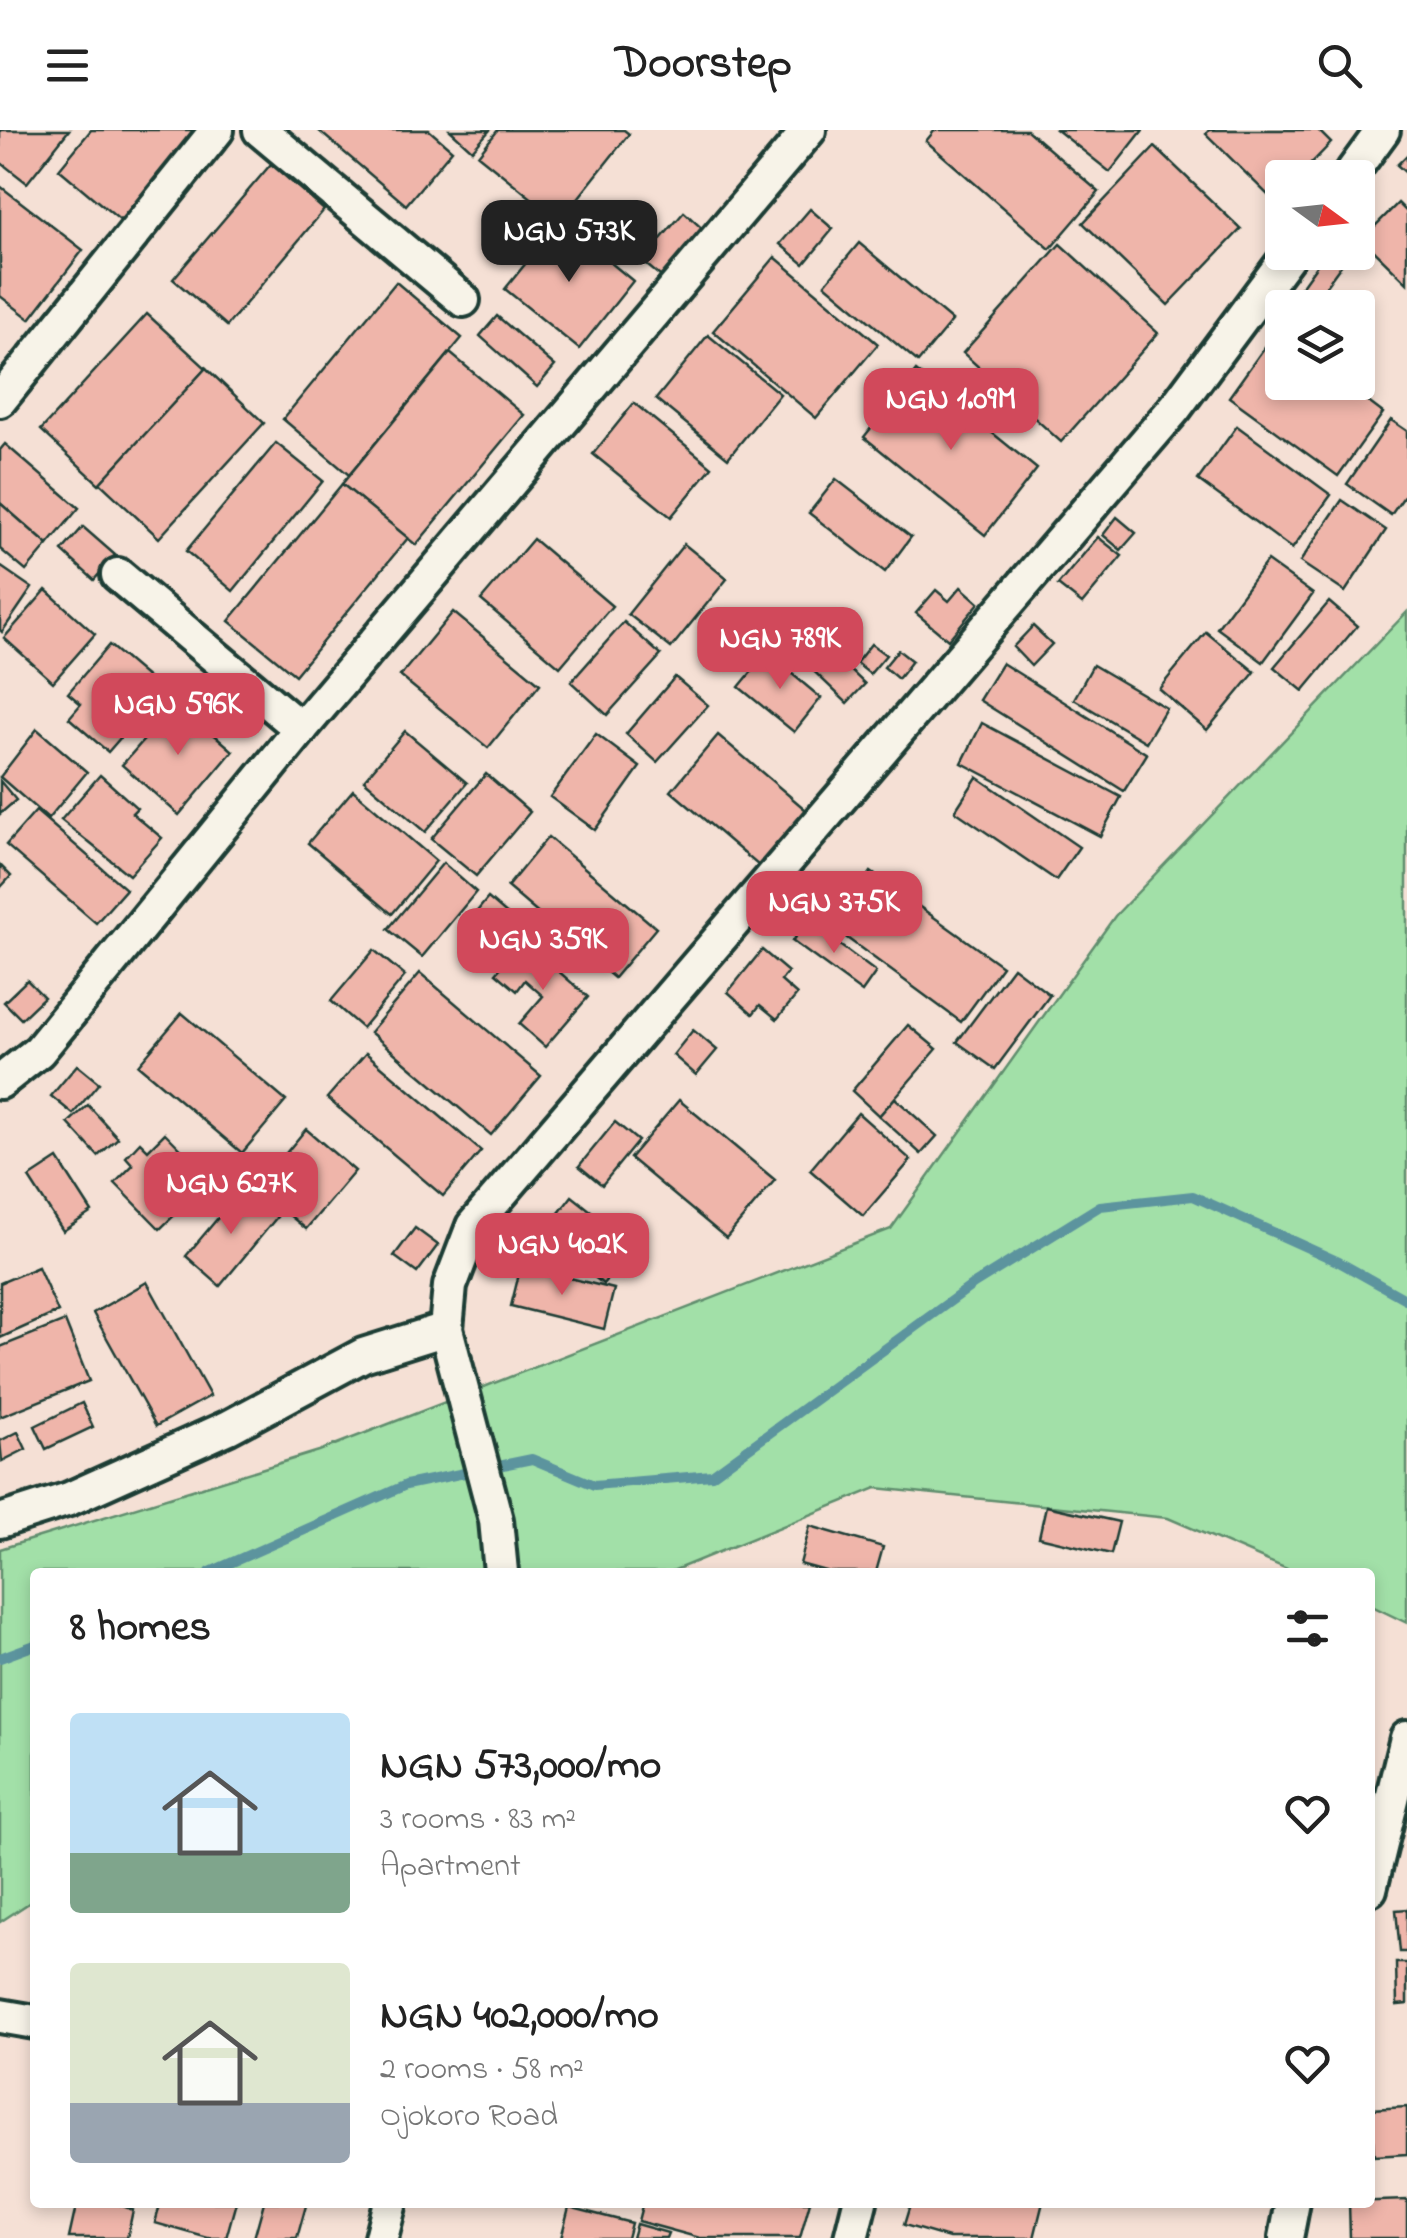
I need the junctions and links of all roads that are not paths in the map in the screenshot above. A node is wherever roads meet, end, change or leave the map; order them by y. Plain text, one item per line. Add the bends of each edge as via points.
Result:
1 (217, 130) edge
2 (260, 130) edge
3 (809, 130) edge
4 (1383, 130) edge
5 (1361, 160) edge
6 (1278, 270) edge
7 (463, 300) dead end
8 (0, 400) edge
9 (118, 575) dead end
10 (301, 729) junction
11 (0, 1082) edge
12 (446, 1329) junction
13 (0, 1521) edge
14 (500, 1568) edge
15 (1407, 1738) edge
16 (1375, 1869) edge
17 (0, 2016) edge
18 (30, 2021) edge
19 (388, 2208) edge
20 (859, 2208) edge
21 (1292, 2208) edge
22 (381, 2238) edge
23 (852, 2238) edge
24 (1286, 2238) edge

1 - 8 street
2 - 7 street
3 - 10 street
4 - 5 street
6 - 12 street via 1175,408 473,1226 450,1286
9 - 10 street
10 - 11 street via 39,1051
12 - 13 street via 363,1356 229,1427
12 - 14 street via 496,1520
15 - 16 street
17 - 18 street
19 - 22 street
20 - 23 street
21 - 24 street

